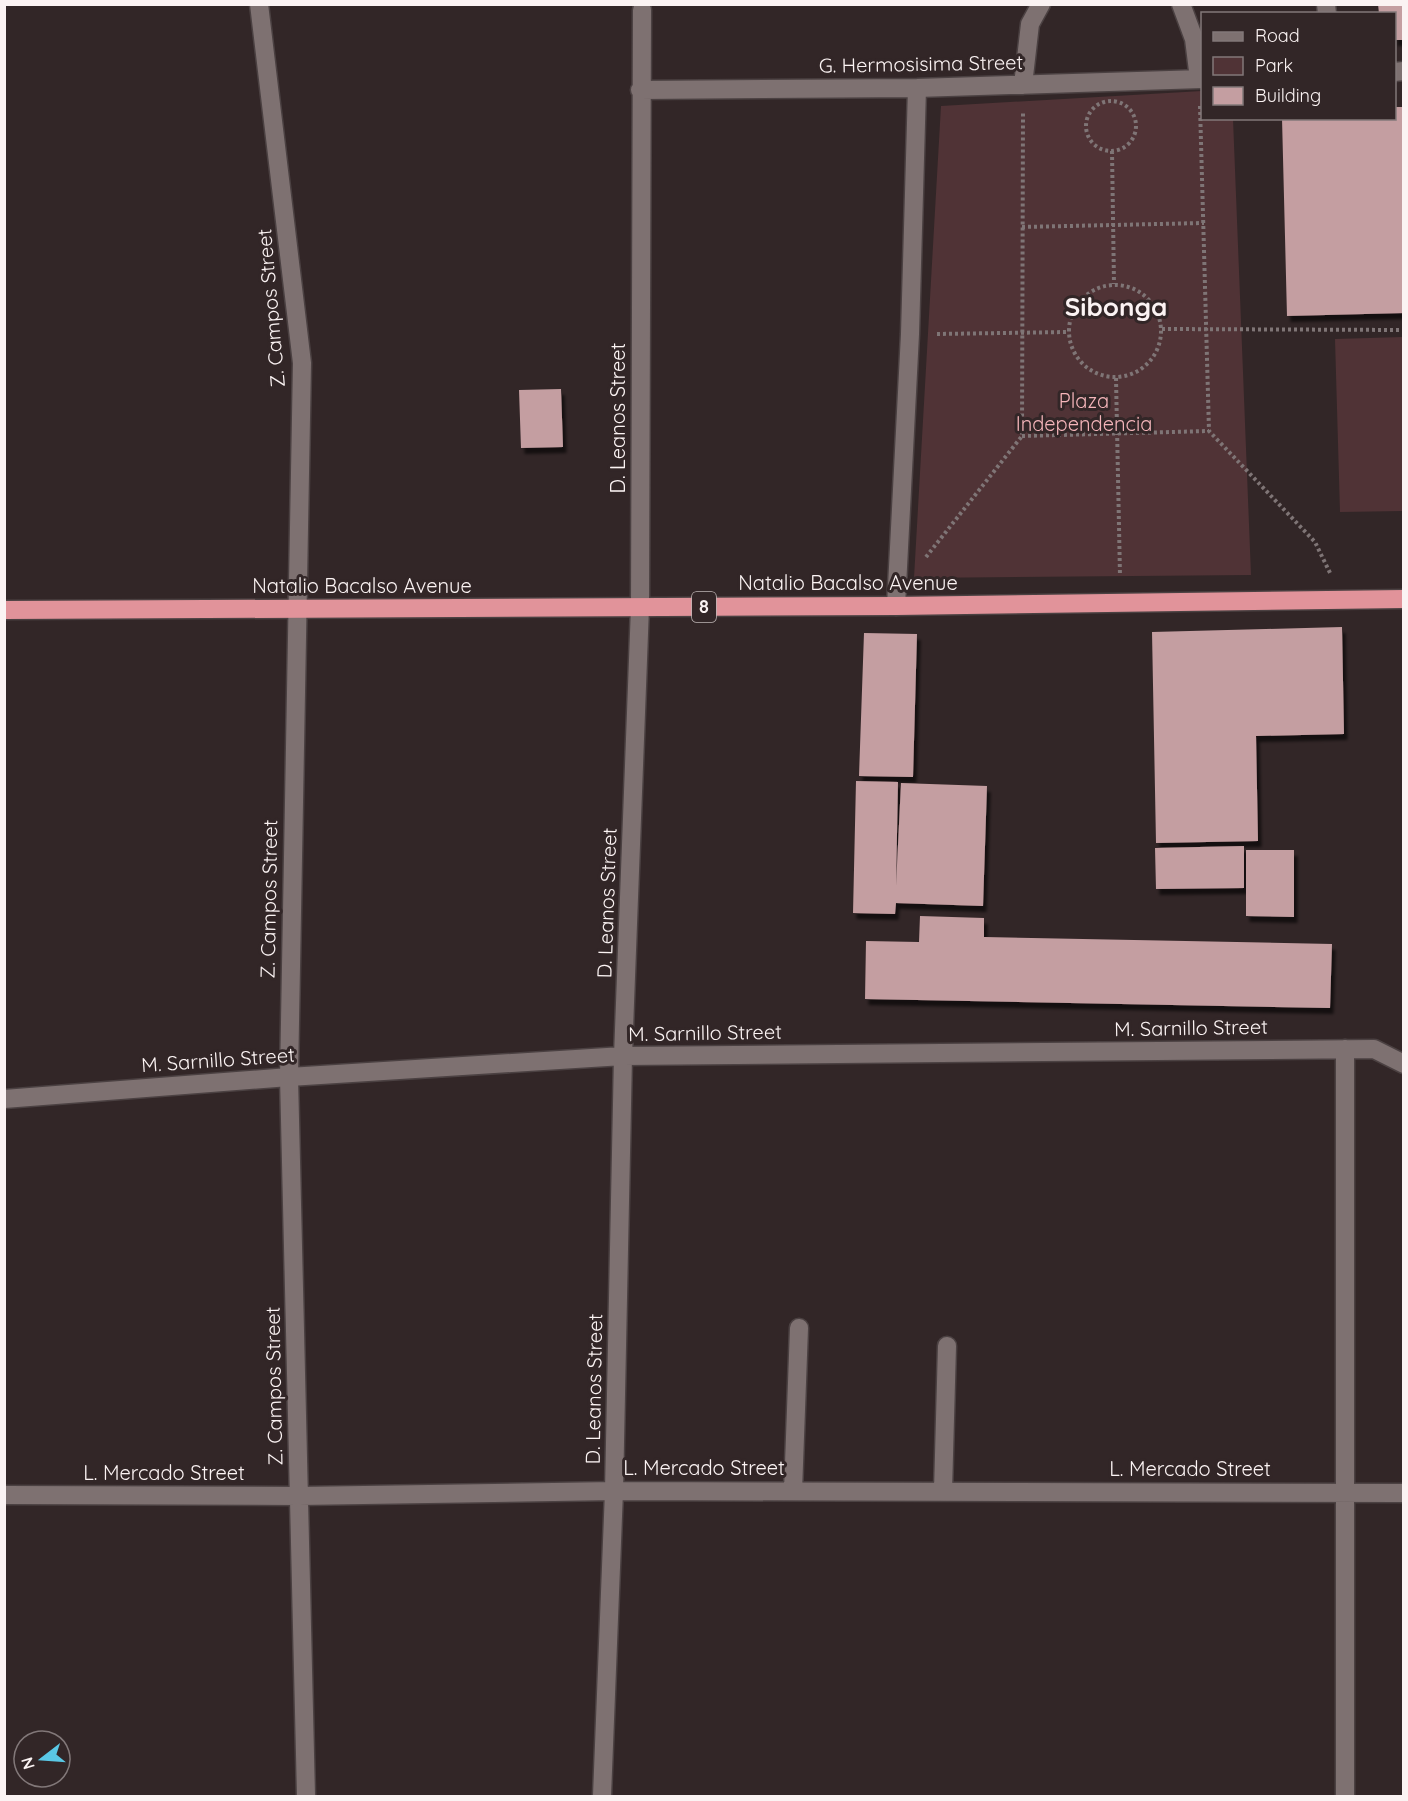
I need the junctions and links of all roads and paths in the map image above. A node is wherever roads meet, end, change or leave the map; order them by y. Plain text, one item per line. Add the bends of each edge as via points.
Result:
1 (259, 4) edge
2 (1041, 4) edge
3 (1181, 4) edge
4 (642, 10) dead end
5 (1201, 79) edge
6 (1023, 85) junction
7 (917, 88) junction
8 (640, 90) junction
9 (1202, 120) edge
10 (1112, 151) junction
11 (1204, 223) junction
12 (1113, 225) junction
13 (1022, 227) junction
14 (1114, 284) junction
15 (1162, 329) junction
16 (1207, 329) junction
17 (1404, 330) edge
18 (1068, 332) junction
19 (910, 334) junction
20 (1022, 334) junction
21 (1116, 378) junction
22 (1209, 431) junction
23 (1117, 433) junction
24 (1022, 436) junction
25 (922, 563) dead end
26 (1404, 599) edge
27 (1343, 600) junction
28 (1121, 603) junction
29 (896, 606) junction
30 (640, 607) junction
31 (297, 609) junction
32 (4, 610) edge
33 (1345, 1049) junction
34 (623, 1056) junction
35 (1404, 1064) edge
36 (289, 1077) junction
37 (4, 1099) edge
38 (799, 1328) dead end
39 (947, 1346) dead end
40 (614, 1491) junction
41 (793, 1491) junction
42 (943, 1491) junction
43 (1345, 1492) junction
44 (1404, 1493) edge
45 (4, 1495) edge
46 (299, 1496) junction
47 (306, 1797) edge
48 (602, 1797) edge
49 (1345, 1797) edge

1 - 31 street, Z. Campos Street via 303,363
2 - 6 street via 1030,24
3 - 5 street via 1194,39
4 - 8 street, D. Leanos Street
5 - 6 street, G. Hermosisima Street
6 - 7 street, G. Hermosisima Street
6 - 13 path
7 - 8 street, G. Hermosisima Street
7 - 19 street
8 - 30 street, D. Leanos Street
9 - 11 path
10 - 10 path via 1123,148 1136,131 1131,110 1112,101 1100,103 1087,120 1092,142
10 - 12 path
11 - 12 path
11 - 16 path
12 - 13 path
12 - 14 path
13 - 20 path
14 - 15 path via 1128,286 1146,298
14 - 18 path via 1081,298
15 - 16 path
15 - 21 path via 1153,358 1143,368
16 - 17 path
16 - 22 path
18 - 20 path
18 - 21 path via 1077,359 1095,373
19 - 20 path
19 - 29 street
20 - 24 path
21 - 23 path
22 - 23 path
22 - 27 path via 1315,542
23 - 24 path
23 - 28 path
24 - 25 path
26 - 27 highway, Natalio Bacalso Avenue / 8
27 - 28 highway, Natalio Bacalso Avenue / 8
28 - 29 highway, Natalio Bacalso Avenue / 8
29 - 30 highway, Natalio Bacalso Avenue / 8
30 - 31 highway, Natalio Bacalso Avenue / 8
30 - 34 street, D. Leanos Street
31 - 32 highway, Natalio Bacalso Avenue / 8
31 - 36 street, Z. Campos Street
33 - 34 street, M. Sarnillo Street
33 - 35 street, M. Sarnillo Street via 1374,1049
33 - 43 street
34 - 36 street, M. Sarnillo Street
34 - 40 street, D. Leanos Street
36 - 37 street, M. Sarnillo Street
36 - 46 street, Z. Campos Street
38 - 41 street
39 - 42 street
40 - 41 street, L. Mercado Street
40 - 46 street, L. Mercado Street
40 - 48 street, D. Leanos Street
41 - 42 street, L. Mercado Street
42 - 43 street, L. Mercado Street
43 - 44 street, L. Mercado Street
43 - 49 street
45 - 46 street, L. Mercado Street
46 - 47 street, Z. Campos Street

